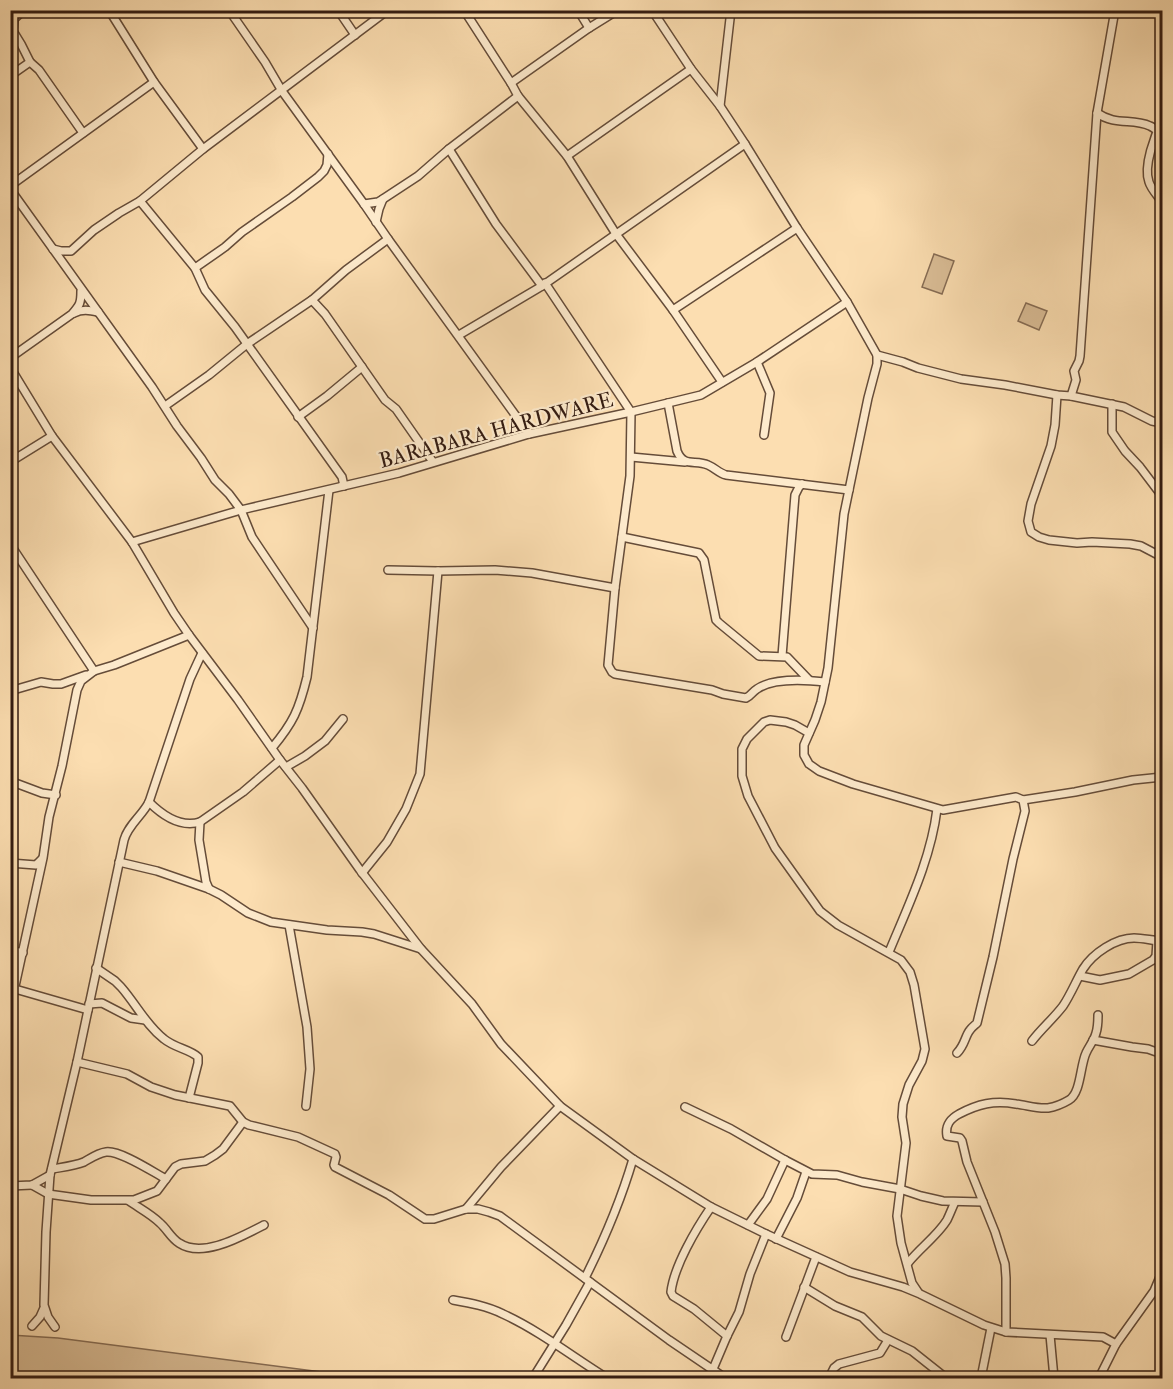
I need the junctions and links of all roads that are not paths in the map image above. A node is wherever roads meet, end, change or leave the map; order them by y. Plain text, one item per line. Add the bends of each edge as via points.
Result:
1 (24, 10) edge
2 (109, 10) edge
3 (229, 10) edge
4 (338, 10) edge
5 (388, 10) edge
6 (464, 10) edge
7 (578, 10) edge
8 (618, 10) edge
9 (652, 10) edge
10 (731, 10) edge
11 (1115, 10) edge
12 (12, 24) edge
13 (589, 28) junction
14 (355, 35) junction
15 (30, 62) junction
16 (691, 69) junction
17 (10, 76) edge
18 (153, 82) junction
19 (511, 83) junction
20 (282, 91) junction
21 (518, 96) junction
22 (720, 106) junction
23 (1097, 113) junction
24 (1162, 121) edge
25 (1160, 133) edge
26 (83, 134) junction
27 (745, 144) junction
28 (203, 149) junction
29 (449, 149) junction
30 (328, 154) junction
31 (567, 156) junction
32 (324, 171) junction
33 (341, 172) junction
34 (10, 188) edge
35 (383, 199) junction
36 (140, 201) junction
37 (1162, 202) edge
38 (364, 204) junction
39 (376, 222) junction
40 (797, 228) junction
41 (616, 234) junction
42 (388, 239) junction
43 (53, 249) junction
44 (71, 251) junction
45 (195, 268) junction
46 (67, 269) junction
47 (544, 284) junction
48 (81, 290) junction
49 (312, 300) junction
50 (847, 302) junction
51 (673, 310) junction
52 (98, 312) junction
53 (72, 314) junction
54 (459, 335) junction
55 (247, 344) junction
56 (877, 355) junction
57 (10, 358) edge
58 (757, 362) junction
59 (10, 367) edge
60 (362, 367) junction
61 (722, 382) junction
62 (1057, 395) junction
63 (1071, 396) junction
64 (669, 403) junction
65 (1112, 404) junction
66 (165, 406) junction
67 (631, 412) junction
68 (298, 417) junction
69 (1162, 423) edge
70 (529, 434) junction
71 (52, 435) junction
72 (764, 435) dead end
73 (631, 457) junction
74 (10, 462) edge
75 (433, 462) junction
76 (687, 462) junction
77 (802, 484) junction
78 (342, 486) junction
79 (329, 490) junction
80 (849, 490) junction
81 (1162, 496) edge
82 (241, 510) junction
83 (622, 537) junction
84 (132, 542) junction
85 (10, 544) edge
86 (1162, 557) edge
87 (388, 570) dead end
88 (438, 571) junction
89 (615, 588) junction
90 (313, 628) junction
91 (189, 635) junction
92 (202, 653) junction
93 (782, 656) junction
94 (91, 673) junction
95 (809, 680) junction
96 (825, 682) junction
97 (10, 691) edge
98 (344, 718) dead end
99 (809, 733) junction
100 (272, 748) junction
101 (280, 760) junction
102 (286, 767) junction
103 (1162, 777) edge
104 (10, 781) edge
105 (56, 795) junction
106 (1023, 800) junction
107 (149, 802) junction
108 (937, 809) junction
109 (200, 822) junction
110 (43, 858) junction
111 (119, 862) junction
112 (10, 863) edge
113 (362, 873) junction
114 (209, 889) junction
115 (289, 925) junction
116 (1160, 941) edge
117 (421, 949) junction
118 (10, 950) edge
119 (889, 952) junction
120 (22, 953) junction
121 (96, 968) junction
122 (1080, 976) junction
123 (15, 989) junction
124 (88, 1007) junction
125 (10, 1009) edge
126 (1098, 1015) dead end
127 (145, 1020) junction
128 (1094, 1040) junction
129 (1032, 1041) dead end
130 (957, 1053) dead end
131 (1162, 1054) edge
132 (77, 1062) junction
133 (189, 1098) junction
134 (306, 1106) dead end
135 (560, 1106) junction
136 (685, 1107) dead end
137 (243, 1122) junction
138 (633, 1159) junction
139 (785, 1160) junction
140 (51, 1172) junction
141 (806, 1172) junction
142 (166, 1179) junction
143 (32, 1185) junction
144 (10, 1186) edge
145 (900, 1189) junction
146 (48, 1194) junction
147 (129, 1201) junction
148 (955, 1202) junction
149 (983, 1202) junction
150 (711, 1207) junction
151 (466, 1209) junction
152 (264, 1225) dead end
153 (748, 1225) junction
154 (766, 1234) junction
155 (776, 1239) junction
156 (816, 1257) junction
157 (908, 1263) junction
158 (1162, 1272) edge
159 (588, 1280) junction
160 (804, 1287) junction
161 (920, 1294) junction
162 (453, 1300) dead end
163 (44, 1305) junction
164 (32, 1326) dead end
165 (55, 1327) dead end
166 (991, 1328) junction
167 (1006, 1332) junction
168 (1050, 1335) junction
169 (727, 1336) junction
170 (786, 1337) dead end
171 (888, 1340) junction
172 (555, 1343) junction
173 (1116, 1344) junction
174 (713, 1370) junction
175 (533, 1378) edge
176 (607, 1378) edge
177 (725, 1378) edge
178 (830, 1378) edge
179 (946, 1378) edge
180 (981, 1378) edge
181 (1054, 1378) edge
182 (1099, 1378) edge

1 - 12 street
2 - 18 street
3 - 20 street
4 - 14 street
5 - 14 street
6 - 19 street
7 - 13 street
8 - 13 street
9 - 16 street
10 - 22 street
11 - 23 street
12 - 15 street
13 - 19 street
14 - 20 street
15 - 17 street
15 - 26 street
16 - 22 street
16 - 31 street
18 - 26 street
18 - 28 street
19 - 21 street
20 - 28 street
20 - 30 street
21 - 29 street
21 - 31 street
22 - 27 street
23 - 25 street via 1111,120 1147,125
23 - 63 street via 1080,356
24 - 25 street
25 - 37 street via 1152,148 1148,175
26 - 34 street
27 - 40 street
27 - 41 street
28 - 36 street
29 - 35 street
29 - 47 street via 496,224
30 - 32 street
30 - 33 street
31 - 41 street
32 - 33 street
32 - 45 street
33 - 38 street
34 - 43 street
35 - 38 street
35 - 39 street
36 - 44 street via 94,230
36 - 45 street
38 - 39 street
39 - 42 street
40 - 50 street
40 - 51 street
41 - 47 street
41 - 51 street
42 - 49 street
42 - 54 street
43 - 44 street
43 - 46 street
44 - 46 street
45 - 55 street via 205,290
46 - 48 street
47 - 54 street
47 - 67 street
48 - 52 street
48 - 53 street via 81,302
49 - 55 street
49 - 60 street
50 - 56 street
50 - 58 street, BARABARA HARDWARE
51 - 61 street
52 - 53 street via 79,310
52 - 66 street
53 - 57 street
54 - 70 street
55 - 66 street
55 - 68 street
56 - 62 street via 962,379
56 - 80 street
58 - 61 street, BARABARA HARDWARE
58 - 72 street via 770,393
59 - 71 street
60 - 68 street
60 - 75 street
61 - 64 street, BARABARA HARDWARE via 701,394
62 - 63 street
62 - 86 street via 1051,446 1031,504 1031,532 1049,540 1141,546
63 - 65 street
64 - 67 street, BARABARA HARDWARE
64 - 76 street via 677,451
65 - 69 street
65 - 81 street via 1112,432
66 - 82 street via 215,480
67 - 70 street, BARABARA HARDWARE
67 - 73 street
68 - 78 street via 342,477
70 - 75 street, BARABARA HARDWARE
71 - 74 street
71 - 84 street
73 - 76 street
73 - 83 street
75 - 78 street, BARABARA HARDWARE
76 - 77 street via 706,464 726,475
77 - 80 street
77 - 93 street via 795,495
78 - 79 street, BARABARA HARDWARE
79 - 82 street, BARABARA HARDWARE
79 - 90 street
80 - 96 street
82 - 84 street, BARABARA HARDWARE
82 - 90 street via 252,537
83 - 89 street
83 - 93 street via 702,555 716,620 759,656
84 - 91 street
85 - 94 street
87 - 88 street
88 - 89 street via 532,573
88 - 113 street via 420,774 387,842
89 - 95 street via 608,665 615,674 746,698 760,687
90 - 100 street via 299,708
91 - 92 street
91 - 94 street
92 - 100 street
92 - 107 street
93 - 95 street
94 - 97 street via 61,684 41,682
94 - 105 street via 77,690
95 - 96 street
96 - 99 street
98 - 102 street via 325,741
99 - 108 street via 804,755 819,771
99 - 119 street via 793,724 770,720 747,739 741,755 748,796 775,848 820,912
100 - 101 street
101 - 102 street
101 - 109 street
102 - 113 street
103 - 106 street
104 - 105 street
105 - 110 street
106 - 108 street via 1016,797 951,810
106 - 130 street via 1025,810 977,1023
107 - 109 street via 169,818 187,824
107 - 111 street via 125,834
108 - 119 street via 930,847
109 - 114 street
110 - 112 street via 36,865
110 - 120 street
111 - 114 street
111 - 121 street
113 - 117 street
114 - 115 street via 254,916
115 - 117 street via 368,933
115 - 134 street via 308,1033
116 - 122 street via 1119,941 1093,957
116 - 122 street via 1153,960 1129,974 1100,980
117 - 135 street via 472,1004 501,1044
118 - 120 street
119 - 145 street via 910,972 925,1045 903,1104 906,1143
120 - 123 street
121 - 124 street
121 - 127 street via 121,987
122 - 129 street via 1050,1023
123 - 124 street
123 - 125 street
124 - 127 street via 102,1003 130,1018
124 - 132 street
126 - 128 street
127 - 133 street via 173,1046 198,1057
128 - 131 street
128 - 149 street via 1086,1051 1076,1094 1071,1099 1048,1108 985,1103 948,1123 947,1136 962,1141
132 - 133 street via 127,1074 151,1087
132 - 140 street
133 - 137 street via 230,1107
135 - 138 street
135 - 151 street
136 - 139 street
137 - 142 street via 220,1152 205,1161 181,1164
137 - 151 street via 298,1137 334,1153 335,1167 425,1219
138 - 150 street
138 - 159 street
139 - 141 street
139 - 153 street via 767,1199
140 - 142 street via 111,1152
140 - 143 street
140 - 146 street
141 - 145 street
141 - 155 street
142 - 147 street via 157,1191
143 - 144 street
143 - 146 street
145 - 148 street
145 - 157 street via 897,1216
146 - 147 street
146 - 163 street
147 - 152 street via 188,1247 228,1243
148 - 149 street
148 - 157 street via 943,1226
149 - 167 street via 1006,1269
150 - 153 street
150 - 169 street via 689,1243 671,1293
151 - 159 street via 500,1216
153 - 154 street
154 - 155 street
154 - 169 street
155 - 156 street
156 - 160 street
156 - 161 street
157 - 161 street via 912,1283
158 - 173 street via 1154,1291
159 - 172 street
159 - 174 street
160 - 170 street
160 - 171 street via 862,1317
161 - 166 street
162 - 172 street via 503,1313
163 - 164 street
163 - 165 street
166 - 167 street
166 - 180 street
167 - 168 street
168 - 173 street via 1102,1337
168 - 181 street
169 - 174 street
171 - 178 street via 880,1353 839,1364
171 - 179 street via 912,1351
172 - 175 street
172 - 176 street
173 - 182 street
174 - 177 street

